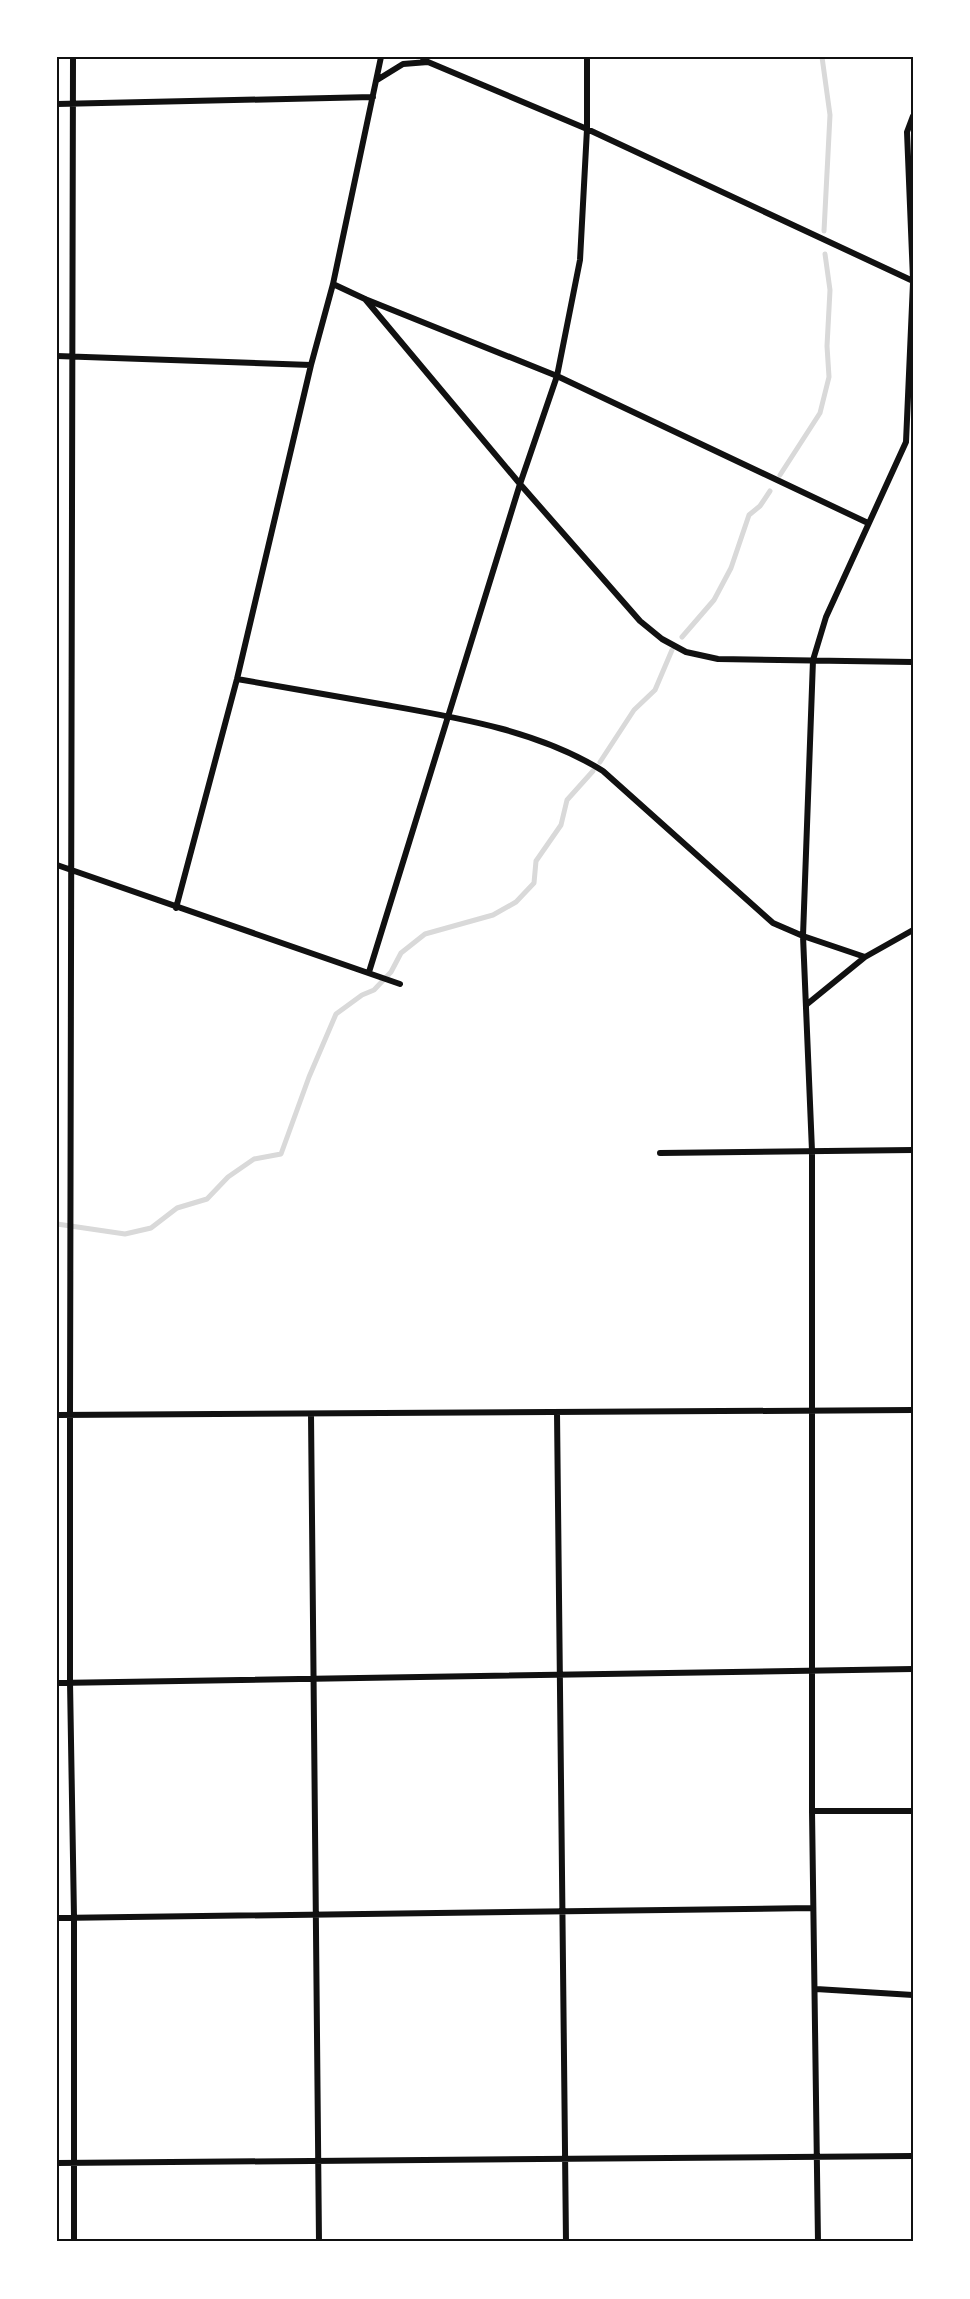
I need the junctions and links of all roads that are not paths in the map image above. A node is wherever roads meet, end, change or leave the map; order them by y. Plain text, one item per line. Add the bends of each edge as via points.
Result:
1 (73, 57) edge
2 (381, 57) edge
3 (587, 57) edge
4 (425, 60) edge
5 (377, 80) junction
6 (373, 97) junction
7 (57, 104) edge
8 (73, 104) junction
9 (913, 116) edge
10 (587, 129) junction
11 (913, 281) edge
12 (333, 284) junction
13 (365, 299) junction
14 (57, 356) edge
15 (73, 356) junction
16 (311, 365) junction
17 (557, 376) junction
18 (520, 484) junction
19 (868, 524) junction
20 (813, 660) junction
21 (913, 662) edge
22 (237, 679) junction
23 (449, 716) junction
24 (57, 865) edge
25 (72, 870) junction
26 (176, 908) junction
27 (913, 930) edge
28 (803, 936) junction
29 (865, 957) junction
30 (369, 972) junction
31 (400, 984) dead end
32 (806, 1005) junction
33 (913, 1150) edge
34 (812, 1151) junction
35 (660, 1152) dead end
36 (913, 1410) edge
37 (812, 1411) junction
38 (556, 1412) junction
39 (311, 1414) junction
40 (57, 1415) edge
41 (69, 1415) junction
42 (913, 1669) edge
43 (812, 1670) junction
44 (559, 1675) junction
45 (313, 1678) junction
46 (57, 1683) edge
47 (70, 1683) junction
48 (812, 1811) junction
49 (913, 1811) edge
50 (813, 1908) junction
51 (561, 1911) junction
52 (315, 1916) junction
53 (74, 1917) junction
54 (57, 1918) edge
55 (816, 1989) junction
56 (913, 1995) edge
57 (913, 2156) edge
58 (818, 2158) junction
59 (565, 2160) junction
60 (318, 2161) junction
61 (57, 2163) edge
62 (74, 2163) junction
63 (74, 2242) edge
64 (319, 2242) edge
65 (566, 2242) edge
66 (818, 2242) edge

1 - 8 street
2 - 5 street
3 - 10 street
4 - 5 street via 403,64
4 - 10 street
5 - 6 street
6 - 8 street
6 - 12 street
7 - 8 street
8 - 15 street
9 - 11 street via 907,132
10 - 11 street
10 - 17 street via 580,260
11 - 19 street via 906,442
12 - 13 street
12 - 16 street
13 - 17 street
13 - 18 street
14 - 15 street
15 - 16 street
15 - 25 street
16 - 22 street
17 - 18 street
17 - 19 street
18 - 20 street via 640,621 663,639 686,652 718,659
18 - 23 street
19 - 20 street via 826,617
20 - 21 street
20 - 28 street
22 - 23 street
22 - 26 street
23 - 28 street via 552,744 578,755 603,771 773,922
23 - 30 street
24 - 25 street
25 - 26 street
25 - 41 street
26 - 30 street
27 - 29 street
28 - 29 street
28 - 32 street
29 - 32 street
30 - 31 street
32 - 34 street
33 - 34 street
34 - 35 street
34 - 37 street
36 - 37 street
37 - 38 street
37 - 43 street
38 - 39 street
38 - 44 street
39 - 41 street
39 - 45 street
40 - 41 street
41 - 47 street
42 - 43 street
43 - 44 street
43 - 48 street
44 - 45 street
44 - 51 street
45 - 47 street
45 - 52 street
46 - 47 street
47 - 53 street
48 - 49 street
48 - 50 street
50 - 51 street
50 - 55 street
51 - 52 street
51 - 59 street
52 - 53 street
52 - 60 street
53 - 54 street
53 - 62 street
55 - 56 street
55 - 58 street
57 - 58 street
58 - 59 street
58 - 66 street
59 - 60 street
59 - 65 street
60 - 62 street
60 - 64 street
61 - 62 street
62 - 63 street

